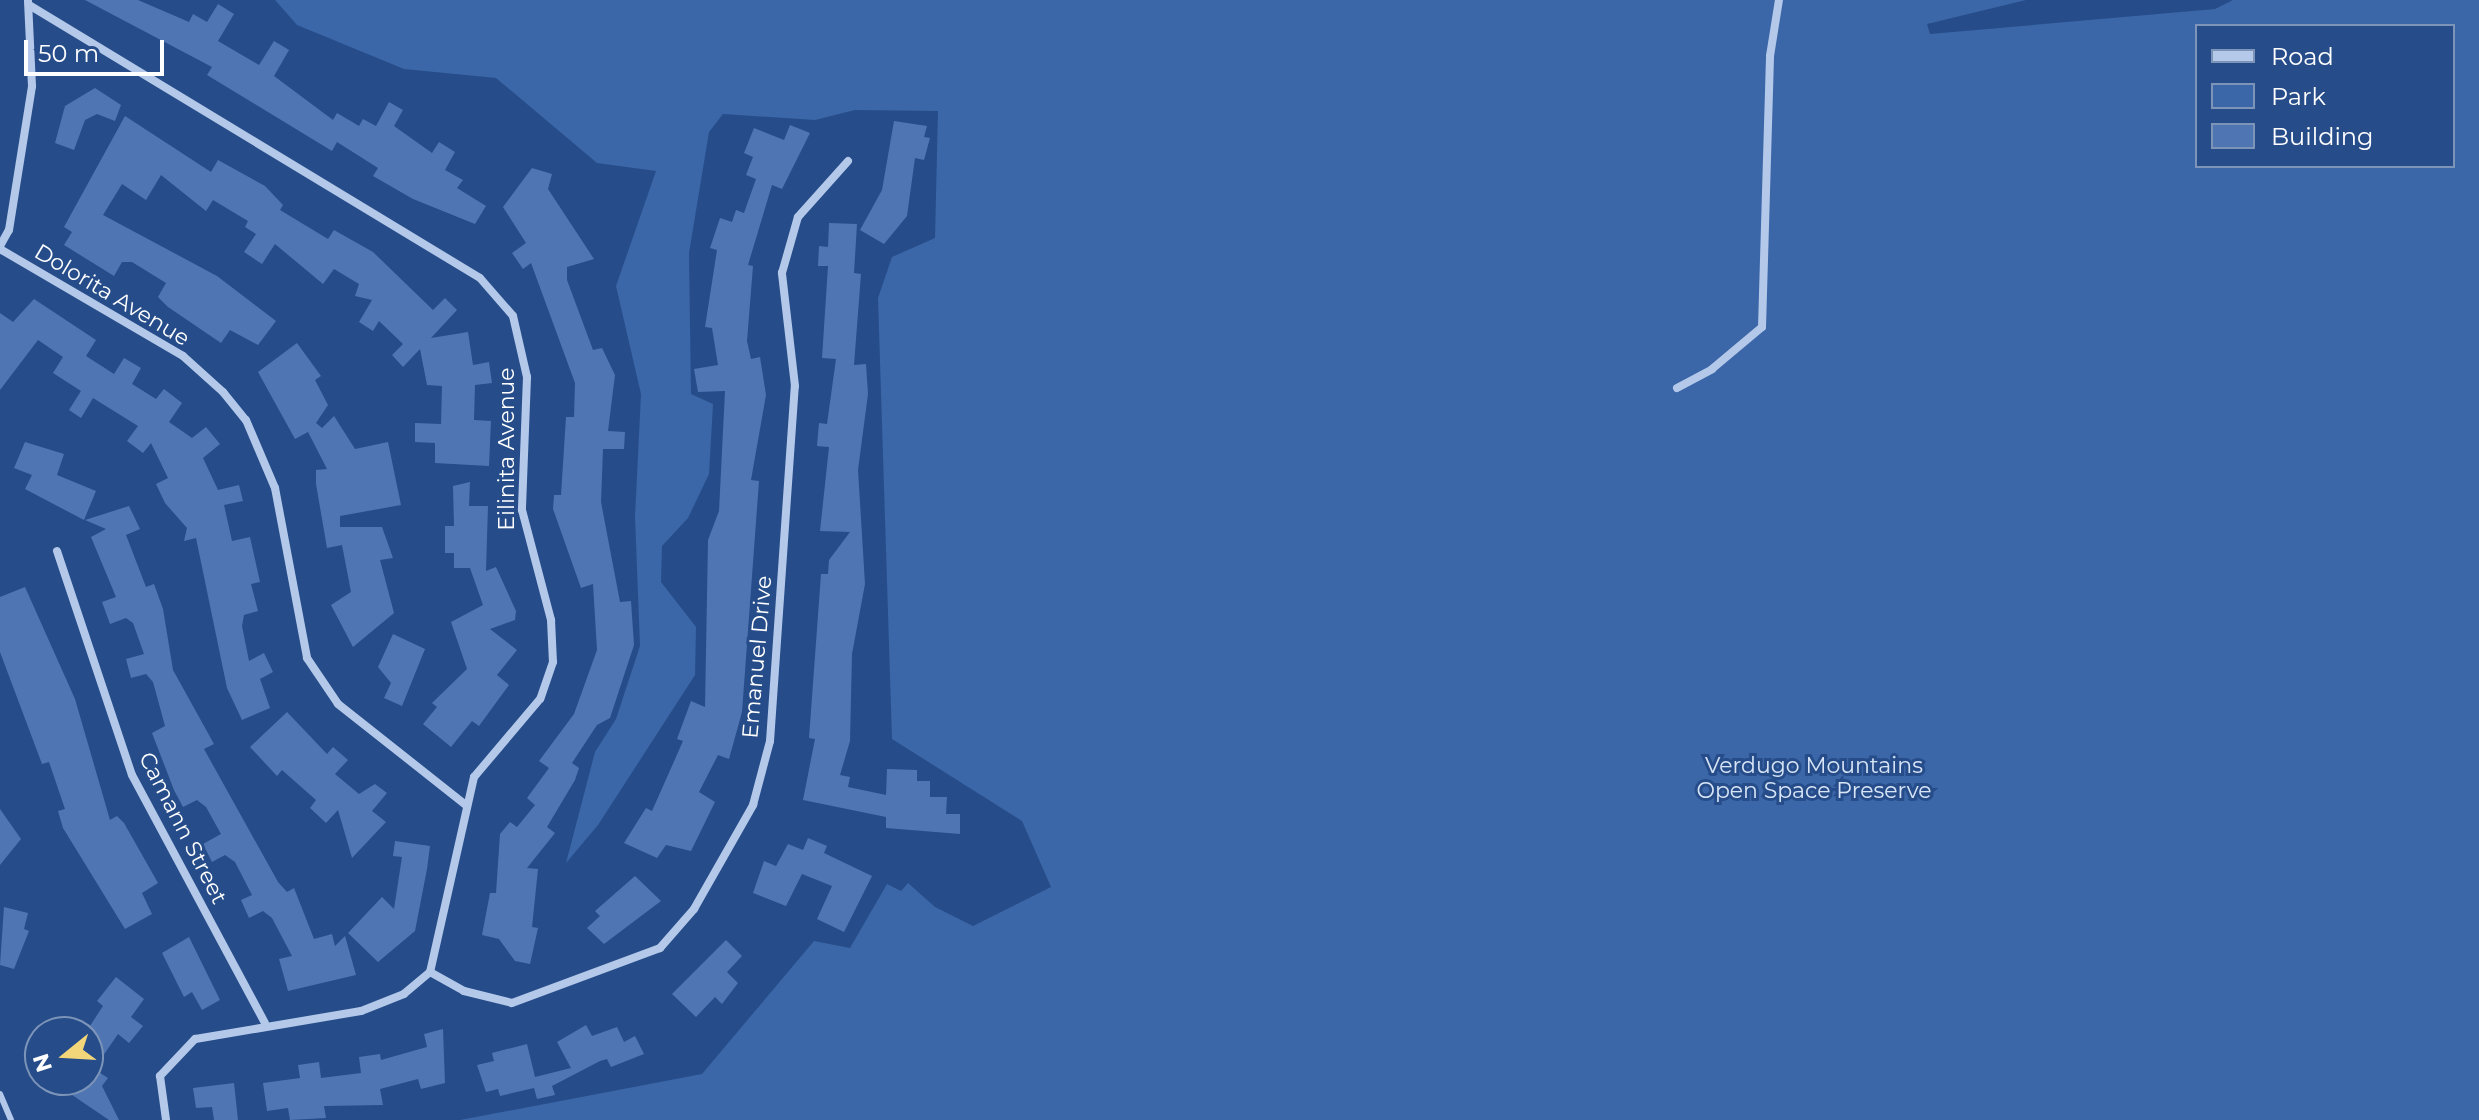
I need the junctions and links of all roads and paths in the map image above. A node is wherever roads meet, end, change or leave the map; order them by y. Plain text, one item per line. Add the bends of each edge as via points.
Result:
1 (1779, 0) edge
2 (29, 2) edge
3 (848, 161) dead end
4 (0, 248) edge
5 (1677, 388) dead end
6 (57, 551) dead end
7 (466, 805) junction
8 (430, 972) junction
9 (265, 1023) junction
10 (0, 1094) edge
11 (11, 1120) edge
12 (166, 1120) edge

1 - 5 street via 1770,56 1762,327 1712,369
2 - 4 street via 32,86 9,230
2 - 7 street, Eilinita Avenue via 480,278 513,316 527,377 526,542 551,620 553,662 540,699 474,777
3 - 8 street, Emanuel Drive via 798,217 782,273 795,386 770,741 753,805 694,909 660,948 512,1003 464,991
4 - 7 street, Dolorita Avenue via 183,356 223,392 246,420 275,488 307,658 338,704
6 - 9 street, Camann Street via 132,775
7 - 8 street, Eilinita Avenue
8 - 9 street via 404,994 361,1011
9 - 12 street via 195,1039 174,1055 160,1076
10 - 11 lane

